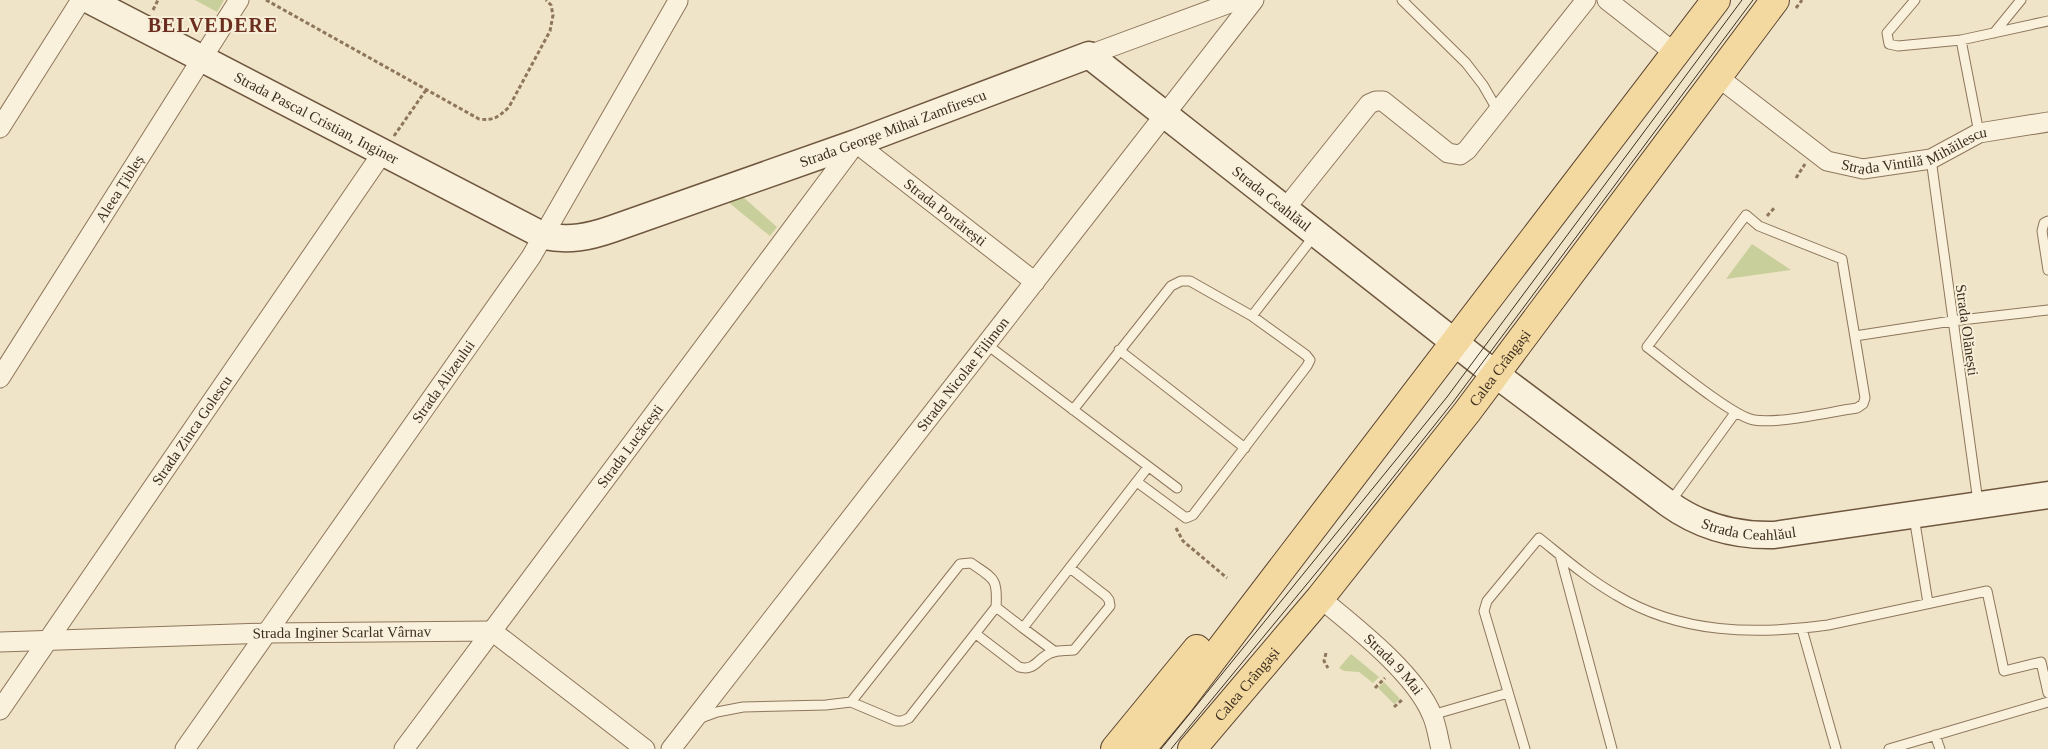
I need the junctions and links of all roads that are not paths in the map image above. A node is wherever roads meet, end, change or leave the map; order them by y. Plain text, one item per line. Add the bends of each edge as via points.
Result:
1 (81, 0) edge
2 (89, 0) edge
3 (239, 0) edge
4 (1238, 0) edge
5 (1254, 0) edge
6 (1402, 0) edge
7 (1586, 0) edge
8 (1607, 0) edge
9 (1716, 0) edge
10 (1775, 0) edge
11 (1915, 0) edge
12 (2021, 0) edge
13 (679, 1) edge
14 (2048, 21) edge
15 (1994, 33) junction
16 (1961, 40) junction
17 (1676, 54) junction
18 (1089, 55) junction
19 (202, 59) junction
20 (1718, 78) junction
21 (1498, 111) junction
22 (1165, 114) junction
23 (2048, 122) edge
24 (0, 128) edge
25 (1979, 133) junction
26 (856, 143) junction
27 (382, 152) junction
28 (1931, 159) junction
29 (1285, 209) junction
30 (2048, 221) edge
31 (1316, 234) junction
32 (544, 236) junction
33 (2048, 270) edge
34 (1035, 282) junction
35 (2048, 310) edge
36 (1252, 316) junction
37 (1952, 321) junction
38 (1855, 336) junction
39 (986, 344) junction
40 (1455, 344) junction
41 (1119, 350) junction
42 (1495, 375) junction
43 (0, 378) edge
44 (1073, 410) junction
45 (1736, 413) junction
46 (1245, 448) junction
47 (1148, 466) junction
48 (1137, 482) junction
49 (1177, 488) dead end
50 (2048, 495) edge
51 (1669, 504) junction
52 (1978, 505) junction
53 (1913, 515) junction
54 (1560, 555) junction
55 (1070, 568) junction
56 (1278, 573) junction
57 (1320, 598) junction
58 (1928, 603) junction
59 (996, 607) junction
60 (1023, 628) junction
61 (1802, 629) junction
62 (492, 631) junction
63 (267, 633) junction
64 (976, 634) junction
65 (49, 640) junction
66 (0, 642) edge
67 (1054, 651) junction
68 (1508, 693) junction
69 (2048, 693) edge
70 (851, 702) junction
71 (2048, 702) edge
72 (0, 710) edge
73 (1432, 715) junction
74 (694, 721) junction
75 (1935, 735) junction
76 (1213, 737) edge
77 (185, 749) edge
78 (404, 749) edge
79 (646, 749) edge
80 (671, 749) edge
81 (1115, 749) edge
82 (1141, 749) edge
83 (1192, 749) edge
84 (1441, 749) edge
85 (1525, 749) edge
86 (1612, 749) edge
87 (1836, 749) edge
88 (1889, 749) edge
89 (1940, 749) edge

1 - 24 street
2 - 19 street, Strada Pascal Cristian, Inginer
3 - 19 street, Aleea Țibleș
4 - 18 street, Strada George Mihai Zamfirescu
5 - 22 street, Strada Nicolae Filimon
6 - 21 lane via 1466,63
7 - 21 street
8 - 17 street
9 - 17 main road
10 - 20 main road, Calea Crângași
11 - 16 lane via 1888,33 1889,44
12 - 15 lane
13 - 32 street, Strada Alizeului
14 - 15 lane
15 - 16 lane
16 - 25 lane
17 - 40 main road
18 - 22 street, Strada Ceahlăul
18 - 26 street, Strada George Mihai Zamfirescu
19 - 27 street, Strada Pascal Cristian, Inginer
19 - 43 street, Aleea Țibleș
20 - 28 street, Strada Vintilă Mihăilescu via 1828,161 1863,169
20 - 42 main road, Calea Crângași
21 - 29 street via 1467,150 1455,155 1448,153 1383,101 1376,100
22 - 29 street, Strada Ceahlăul
22 - 34 street, Strada Nicolae Filimon
23 - 25 street, Strada Vintilă Mihăilescu
25 - 28 street, Strada Vintilă Mihăilescu
26 - 32 street, Strada George Mihai Zamfirescu via 589,236 559,239
26 - 34 street, Strada Portărești
26 - 62 street, Strada Lucăcești
27 - 32 street, Strada Pascal Cristian, Inginer
27 - 65 street, Strada Zinca Golescu
28 - 37 lane, Strada Olănești
29 - 31 street, Strada Ceahlăul
30 - 33 lane via 2042,231
31 - 36 lane
31 - 40 street, Strada Ceahlăul
32 - 63 street, Strada Alizeului
34 - 39 street, Strada Nicolae Filimon
35 - 37 lane
36 - 41 lane via 1190,281 1182,281 1171,286
36 - 46 lane via 1310,360
37 - 38 lane
37 - 52 lane, Strada Olănești
38 - 45 lane via 1865,398 1857,408 1773,421 1753,420
38 - 45 lane via 1842,259 1759,226 1746,215 1646,347
39 - 44 lane
39 - 74 street, Strada Nicolae Filimon
40 - 42 street, Strada Ceahlăul
40 - 56 main road
41 - 44 lane
41 - 46 lane
42 - 51 street, Strada Ceahlăul
42 - 57 main road, Calea Crângași
44 - 47 lane
45 - 51 lane
46 - 48 lane via 1193,515 1186,518
47 - 48 lane
47 - 49 lane
48 - 55 lane
50 - 52 street, Strada Ceahlăul
51 - 53 street, Strada Ceahlăul via 1710,527 1756,536
52 - 53 street, Strada Ceahlăul
53 - 58 lane
54 - 61 lane via 1617,596 1665,617 1715,629
54 - 68 lane via 1539,538 1487,601 1484,611
54 - 86 lane
55 - 60 lane
55 - 67 lane via 1106,596 1110,606 1074,650
56 - 81 main road via 1240,600
56 - 82 main road
57 - 73 street, Strada 9 Mai via 1396,666 1414,686
57 - 76 main road via 1312,624 1302,640
58 - 61 lane
58 - 69 lane via 1987,591 2004,672 2041,662
59 - 60 lane
59 - 64 lane
59 - 70 lane via 997,588 991,577 971,563 960,564
60 - 67 lane
61 - 87 lane
62 - 63 street, Strada Inginer Scarlat Vârnav
62 - 78 street, Strada Lucăcești
62 - 79 street
63 - 65 street, Strada Inginer Scarlat Vârnav
63 - 77 street, Strada Alizeului
64 - 67 lane via 1019,667 1027,669
64 - 70 lane via 909,718 896,721
65 - 66 street, Strada Inginer Scarlat Vârnav
65 - 72 street, Strada Zinca Golescu
68 - 73 lane
68 - 85 lane
70 - 74 lane via 743,708 717,712
71 - 75 lane
73 - 84 street, Strada 9 Mai
74 - 80 street, Strada Nicolae Filimon
75 - 88 lane
75 - 89 lane
76 - 83 main road

